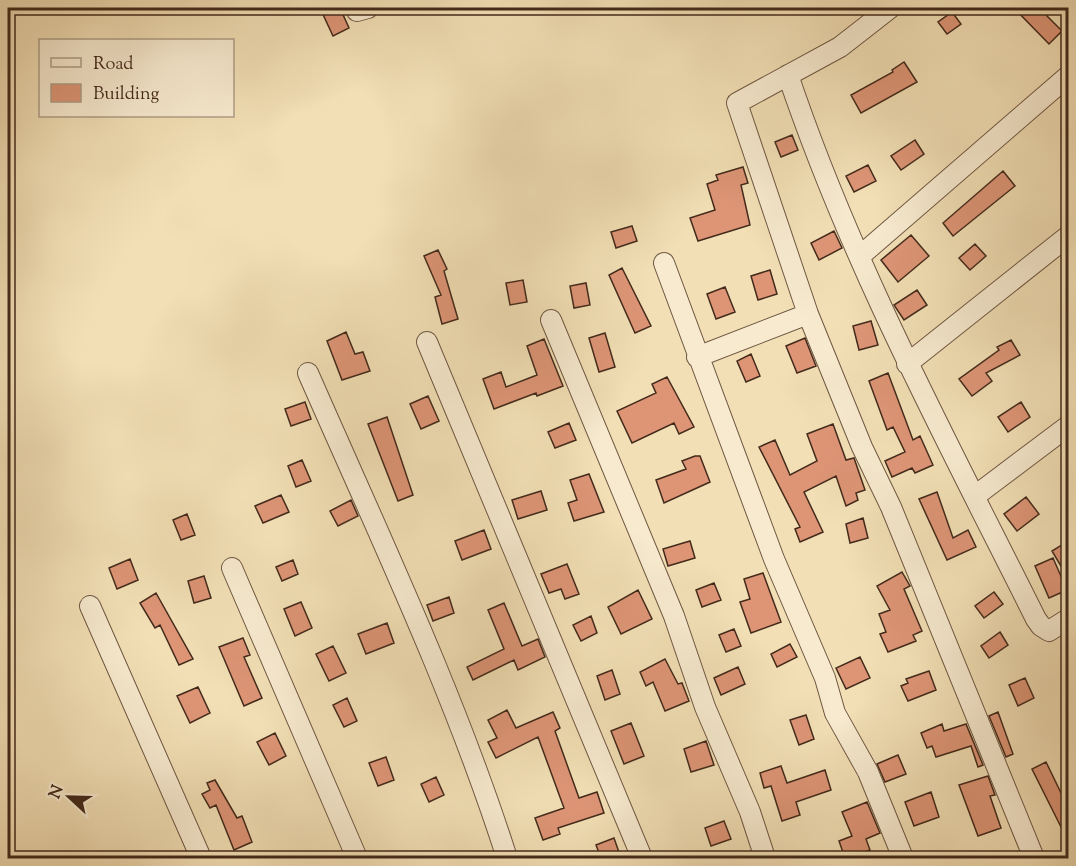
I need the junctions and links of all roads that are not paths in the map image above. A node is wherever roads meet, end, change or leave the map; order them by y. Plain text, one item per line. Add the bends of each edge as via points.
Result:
1 (890, 8) edge
2 (788, 75) junction
3 (1068, 76) edge
4 (1068, 236) edge
5 (860, 256) junction
6 (664, 263) dead end
7 (808, 314) junction
8 (550, 320) dead end
9 (427, 342) dead end
10 (697, 357) junction
11 (907, 364) junction
12 (308, 373) dead end
13 (1068, 426) edge
14 (975, 496) junction
15 (232, 568) dead end
16 (90, 606) dead end
17 (1068, 619) edge
18 (201, 858) edge
19 (357, 858) edge
20 (507, 858) edge
21 (642, 858) edge
22 (765, 858) edge
23 (903, 858) edge
24 (1034, 858) edge

1 - 2 street via 840,47
2 - 5 street via 813,151
2 - 7 street via 736,103
3 - 5 street
4 - 11 street
5 - 11 street
6 - 10 street
7 - 10 street
7 - 24 street
8 - 22 street via 674,616
9 - 21 street
10 - 23 street via 774,559 825,678 835,713 868,772
11 - 14 street
12 - 20 street via 401,583
13 - 14 street
14 - 17 street via 1041,626 1049,631
15 - 19 street
16 - 18 street

